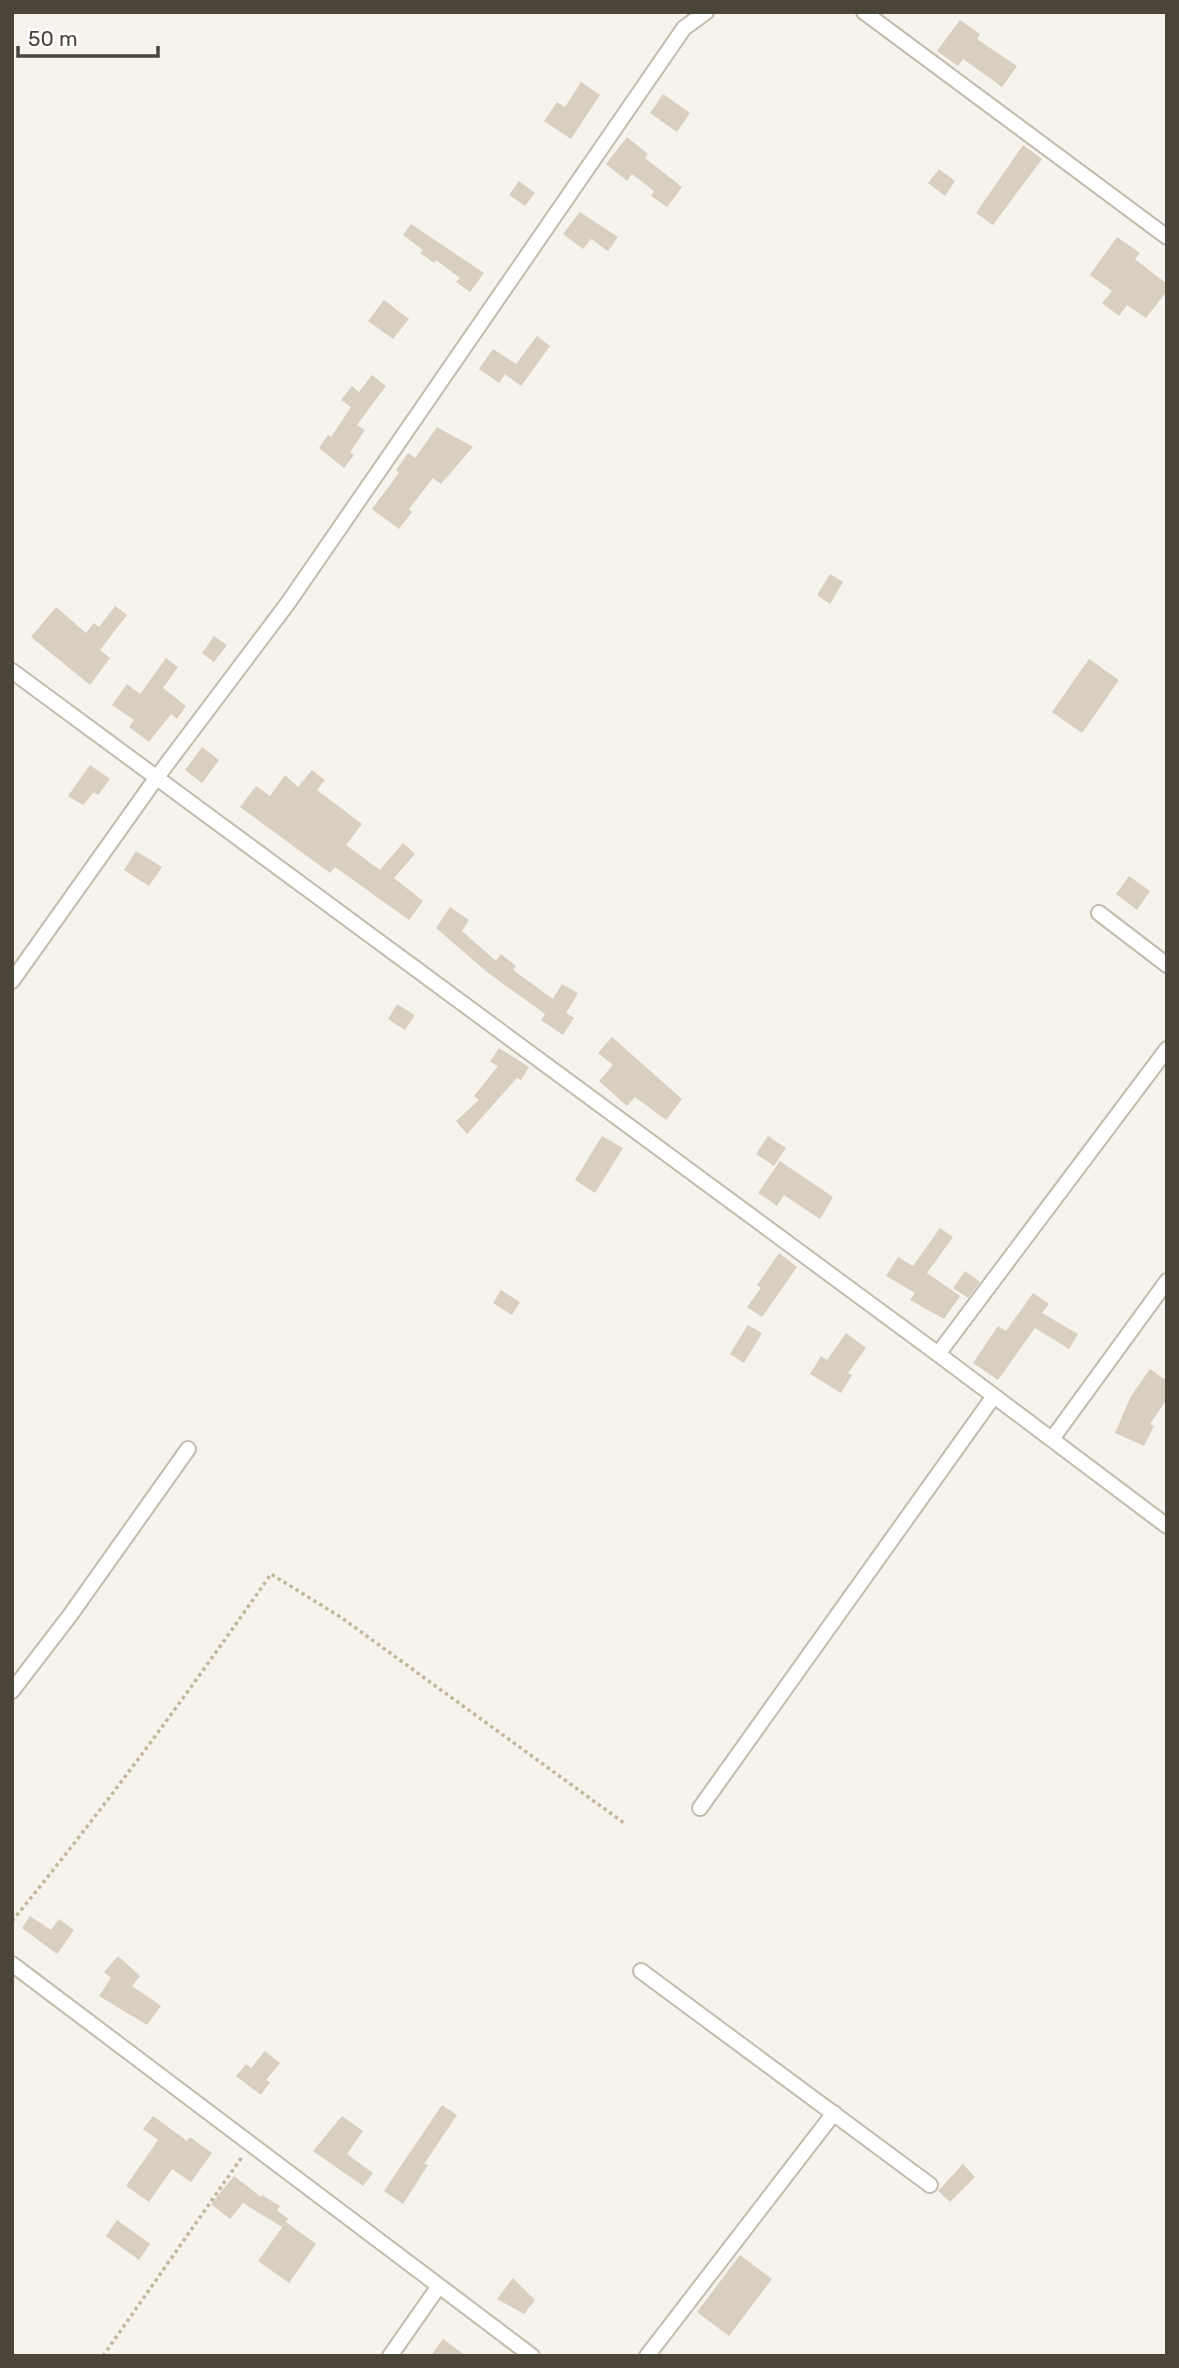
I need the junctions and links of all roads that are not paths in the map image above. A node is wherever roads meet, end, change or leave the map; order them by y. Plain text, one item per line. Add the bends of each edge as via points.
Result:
1 (706, 12) edge
2 (864, 12) edge
3 (1167, 237) edge
4 (12, 671) edge
5 (158, 777) junction
6 (1099, 913) dead end
7 (1167, 965) edge
8 (12, 981) edge
9 (1167, 1049) edge
10 (1167, 1281) edge
11 (938, 1354) junction
12 (994, 1396) junction
13 (1052, 1439) junction
14 (188, 1449) dead end
15 (1165, 1522) edge
16 (12, 1691) edge
17 (699, 1808) dead end
18 (12, 1964) edge
19 (641, 1971) dead end
20 (834, 2113) junction
21 (930, 2185) dead end
22 (439, 2286) junction
23 (390, 2356) edge
24 (532, 2356) edge
25 (647, 2356) edge

1 - 5 street via 684,28 288,603
2 - 3 street
4 - 5 street
5 - 8 street
5 - 11 street
6 - 7 street
9 - 11 street
10 - 13 street
11 - 12 street
12 - 13 street
12 - 17 street
13 - 15 street
14 - 16 street
18 - 22 street
19 - 20 street
20 - 21 street
20 - 25 street
22 - 23 street
22 - 24 street

